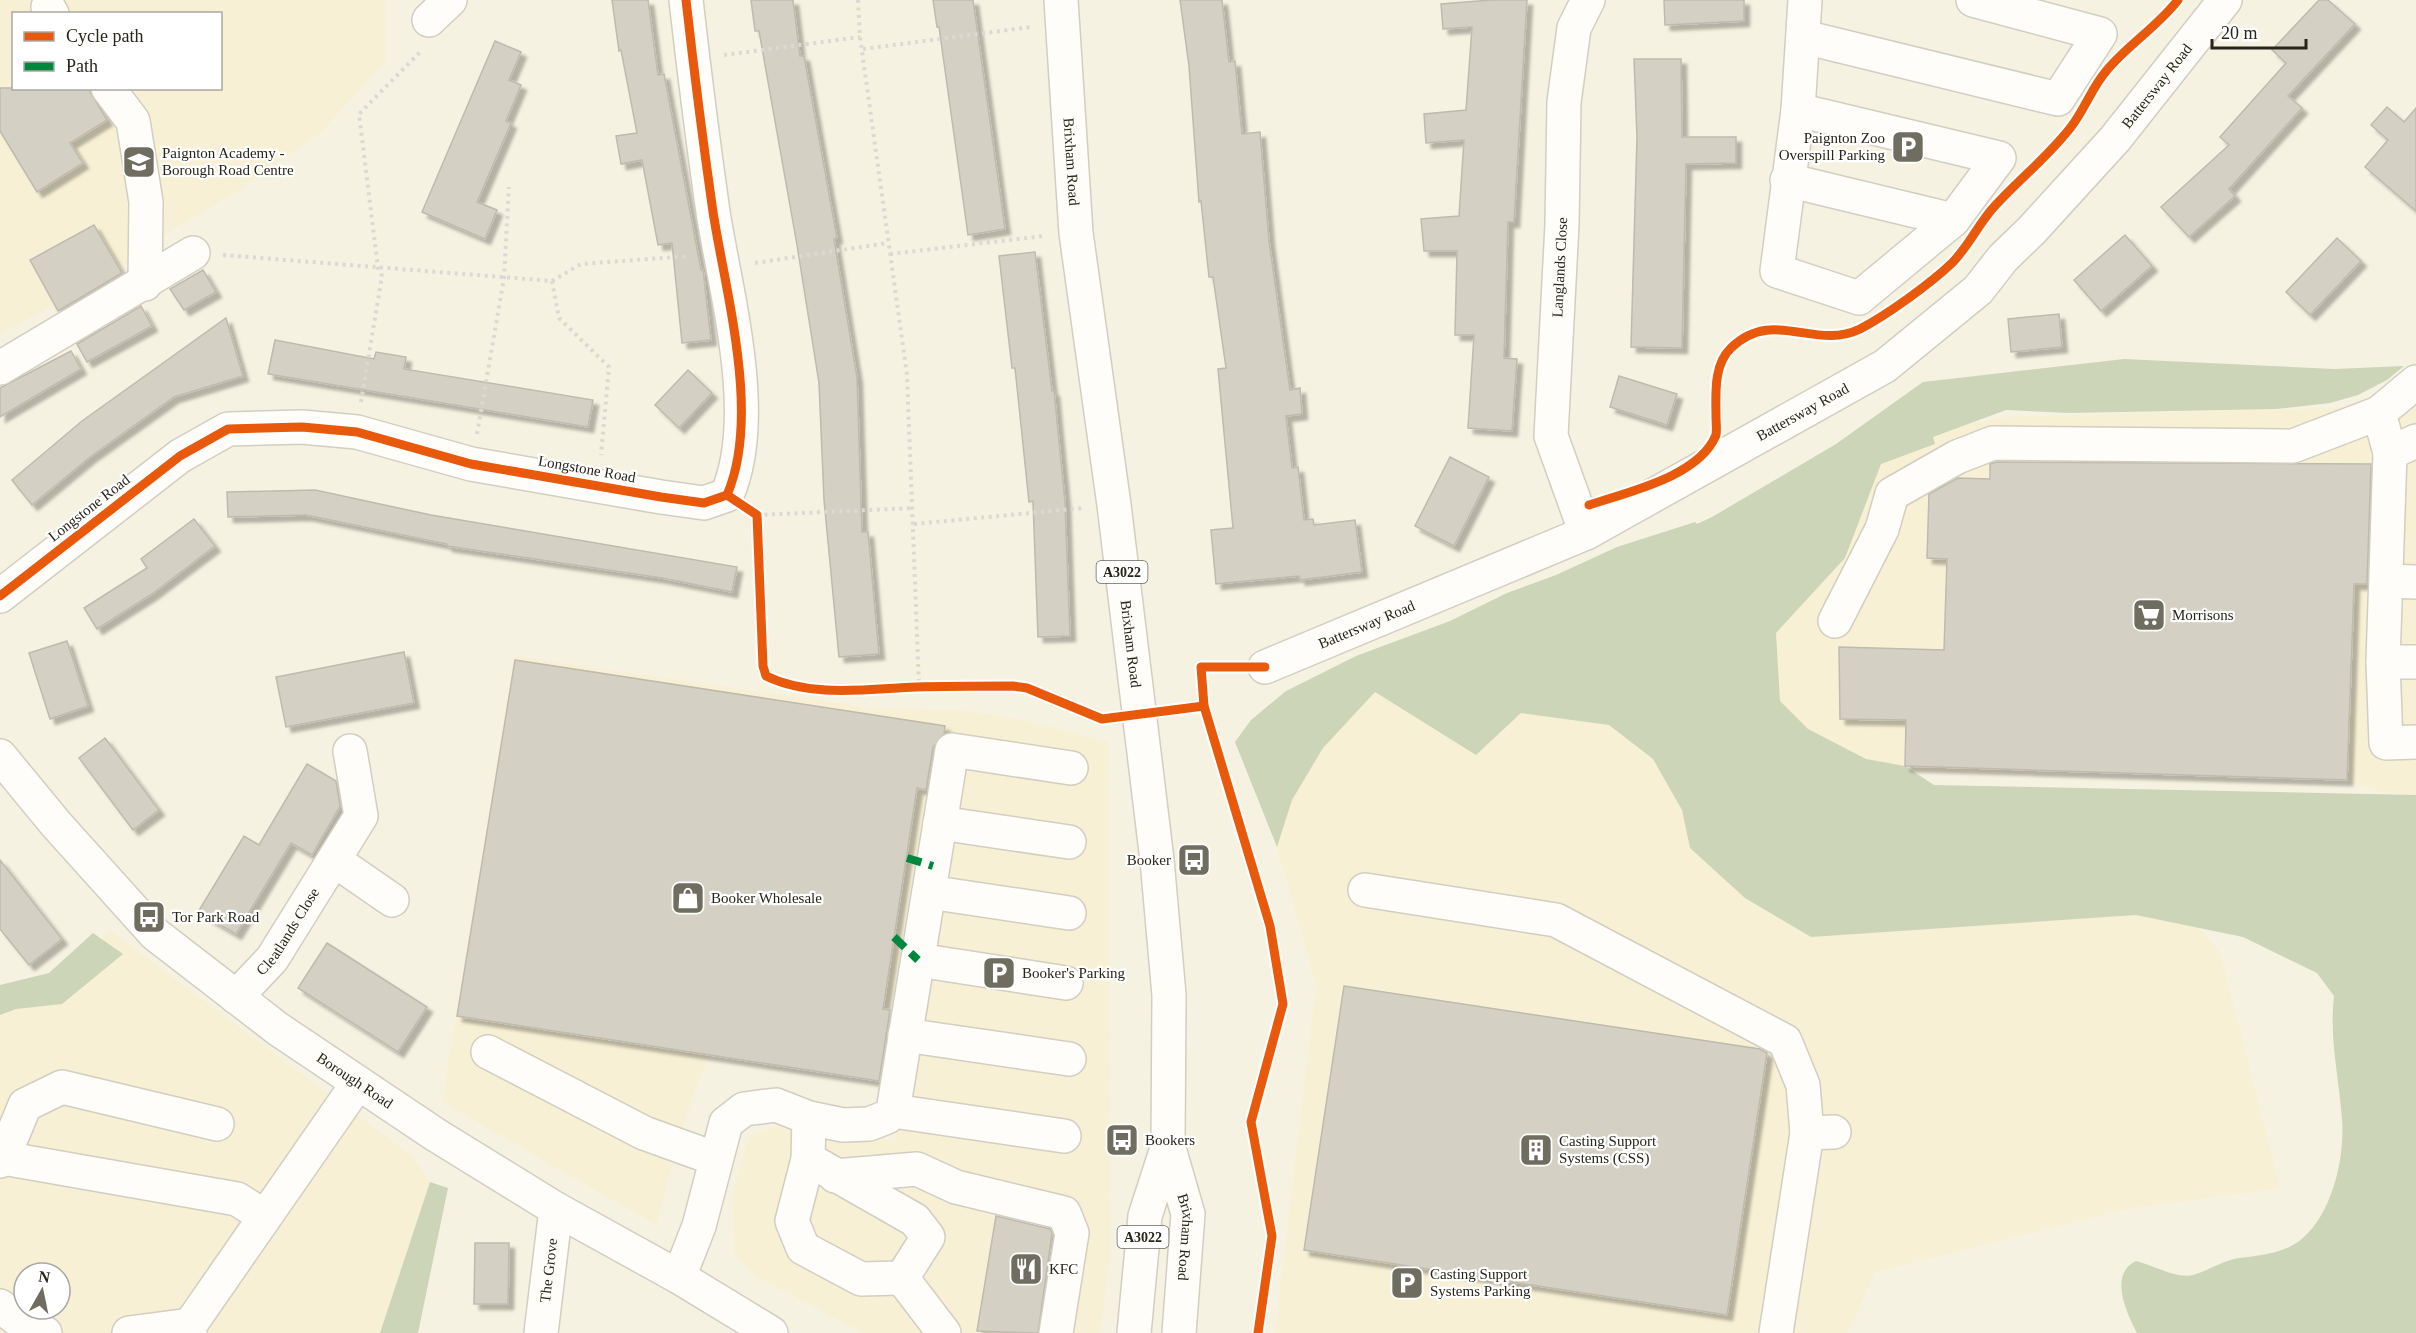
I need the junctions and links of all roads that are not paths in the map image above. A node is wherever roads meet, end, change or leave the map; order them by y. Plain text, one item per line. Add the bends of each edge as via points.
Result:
1 (686, 0) edge
2 (1588, 0) edge
3 (1805, 0) edge
4 (1973, 0) edge
5 (2225, 0) edge
6 (1063, 11) edge
7 (1804, 37) junction
8 (110, 90) edge
9 (1798, 110) junction
10 (1787, 180) junction
11 (1953, 220) junction
12 (193, 253) road end
13 (145, 284) junction
14 (0, 368) edge
15 (2416, 382) edge
16 (2379, 414) junction
17 (2403, 447) edge
18 (2403, 493) edge
19 (1586, 533) junction
20 (2402, 581) edge
21 (0, 596) edge
22 (1835, 621) dead end
23 (2383, 662) junction
24 (2416, 662) edge
25 (1265, 667) dead end
26 (2416, 742) edge
27 (350, 751) dead end
28 (0, 756) edge
29 (1071, 768) dead end
30 (940, 823) junction
31 (1069, 842) dead end
32 (334, 860) junction
33 (1365, 890) dead end
34 (929, 892) junction
35 (392, 900) dead end
36 (1069, 913) dead end
37 (918, 960) junction
38 (1066, 983) dead end
39 (236, 997) junction
40 (905, 1035) junction
41 (488, 1053) dead end
42 (1069, 1059) dead end
43 (358, 1083) junction
44 (893, 1111) junction
45 (809, 1118) junction
46 (217, 1124) dead end
47 (1064, 1136) dead end
48 (1168, 1145) junction
49 (808, 1158) junction
50 (716, 1159) junction
51 (1, 1160) edge
52 (835, 1176) junction
53 (556, 1209) junction
54 (264, 1216) junction
55 (679, 1277) junction
56 (902, 1278) junction
57 (0, 1306) edge
58 (190, 1329) edge
59 (45, 1333) edge
60 (129, 1333) edge
61 (541, 1333) edge
62 (771, 1333) edge
63 (944, 1333) edge
64 (1056, 1333) edge
65 (1134, 1333) edge
66 (1179, 1333) edge
67 (1776, 1333) edge

1 - 21 street, Longstone Road via 740,371 739,449 727,495 704,503 471,464 357,432 302,427 228,429 180,456
2 - 19 street, Langlands Close via 1574,28 1564,102 1551,436
3 - 7 street
4 - 7 street via 2100,34 2058,99
5 - 19 street, Battersway Road via 2115,139 1977,290 1885,366
6 - 48 street, Brixham Road / A3022 via 1076,233 1156,849 1169,995
7 - 9 street
8 - 13 street via 133,121 146,202
9 - 10 street
9 - 11 street via 1999,159
10 - 11 street
10 - 11 street via 1777,271 1859,298
12 - 13 street
13 - 14 street
15 - 16 street
16 - 17 street
16 - 22 street via 2293,446 1993,443 1892,494 1882,529
17 - 18 street
18 - 20 street
19 - 25 street, Battersway Road
20 - 23 street
23 - 24 street
23 - 26 street via 2386,742
27 - 32 street, Cleatlands Close via 361,816
28 - 39 street, Borough Road via 155,934
29 - 30 street via 952,750
30 - 31 street
30 - 34 street
32 - 35 street
32 - 39 street, Cleatlands Close via 272,959
33 - 67 street via 1556,920 1785,1041 1820,1132
34 - 36 street
34 - 37 street
37 - 38 street
37 - 40 street
39 - 43 street, Borough Road
40 - 42 street
40 - 44 street
41 - 50 street via 644,1133
43 - 53 street, Borough Road
43 - 54 street
44 - 45 street via 870,1124 843,1125
44 - 47 street
45 - 49 street
45 - 50 street via 776,1105 744,1108 726,1123
46 - 51 street via 62,1087 25,1105
48 - 65 street, Brixham Road / A3022 via 1145,1216
48 - 66 street, Brixham Road / A3022 via 1188,1214
49 - 52 street
49 - 56 street via 792,1221 803,1248 861,1279
50 - 55 street via 699,1226
51 - 54 street via 237,1199
52 - 56 street via 915,1220 928,1237
52 - 64 street via 917,1169 956,1187 1064,1214 1072,1233
53 - 55 street, Borough Road
53 - 61 street, The Grove
54 - 58 street
55 - 62 street, Borough Road
56 - 63 street
57 - 59 street via 31,1330
58 - 60 street

